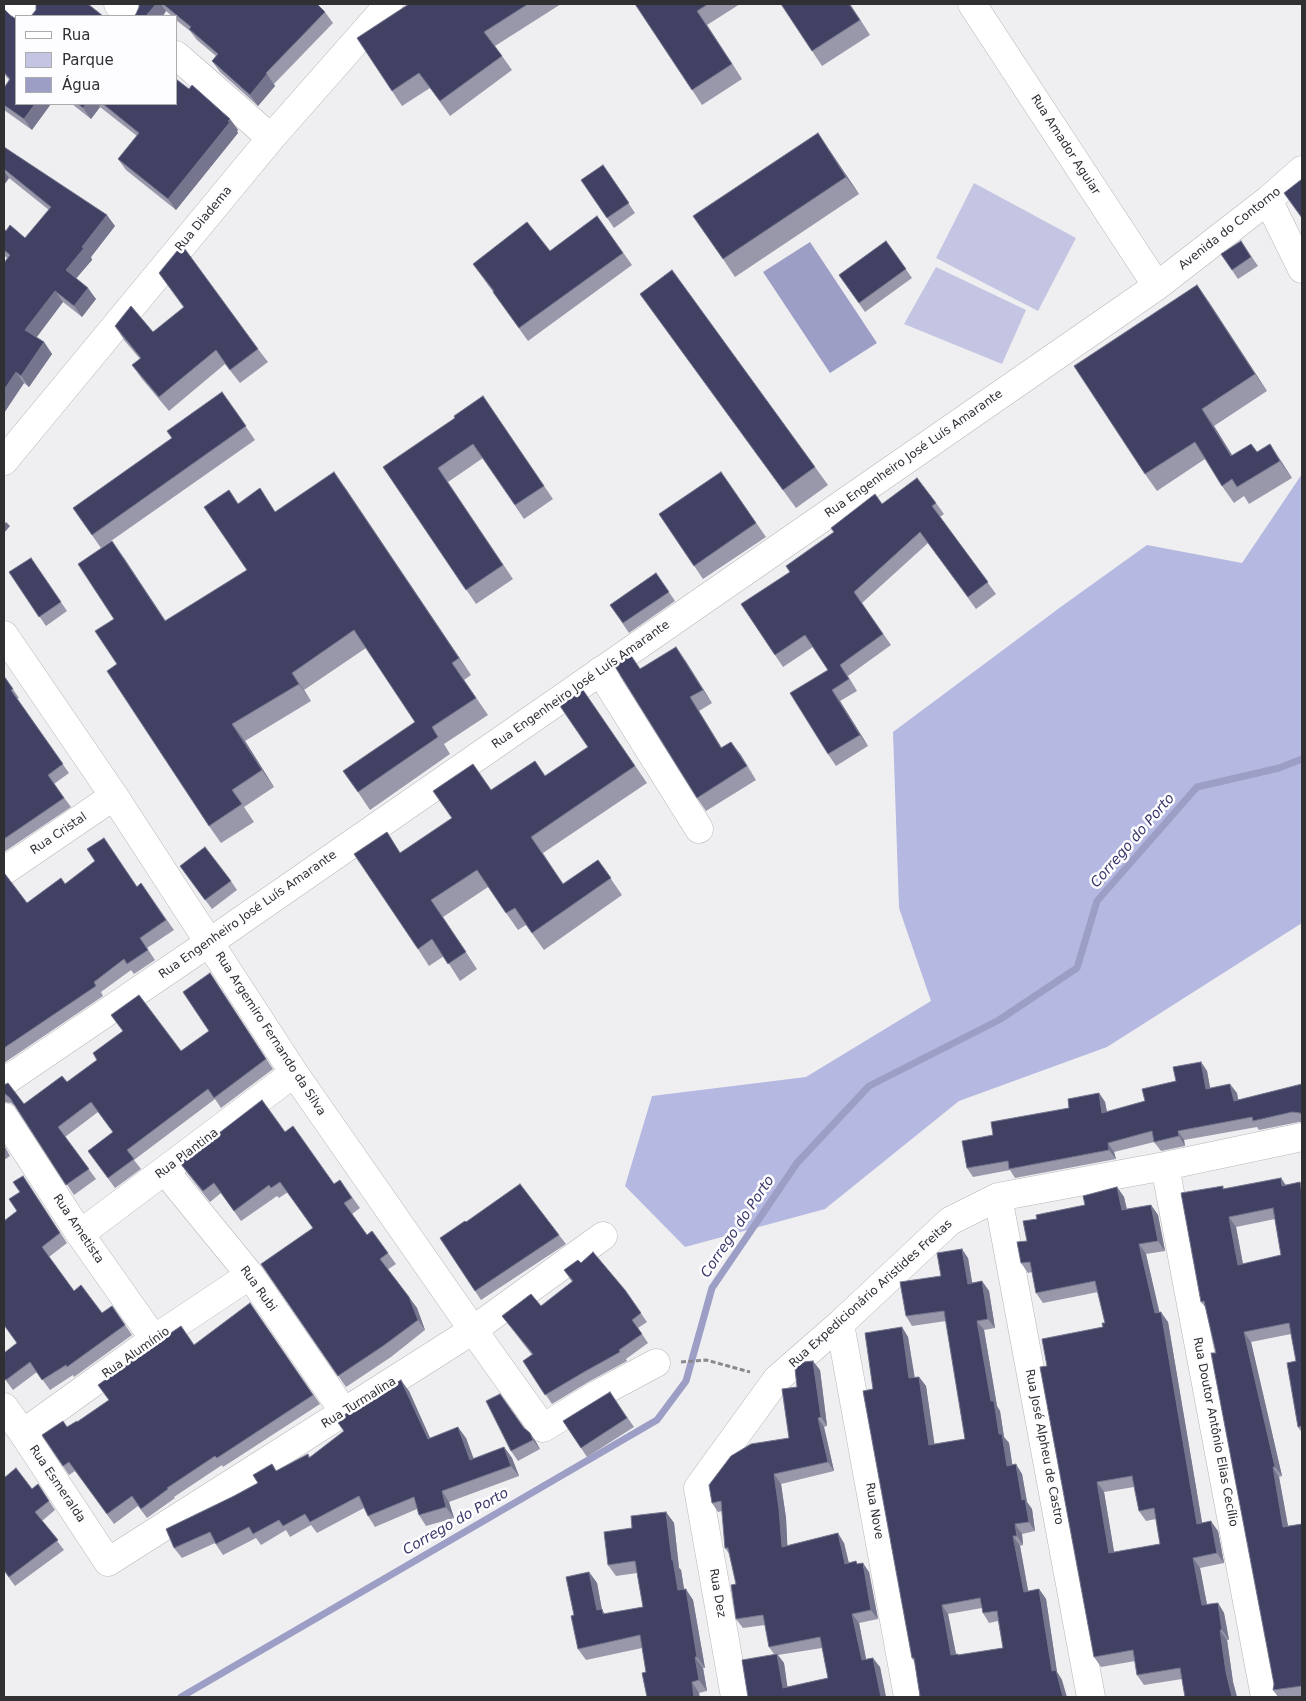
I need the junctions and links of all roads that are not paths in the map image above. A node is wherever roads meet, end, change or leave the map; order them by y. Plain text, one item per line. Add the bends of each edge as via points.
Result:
1 (18, 4) edge
2 (118, 4) edge
3 (389, 4) edge
4 (972, 4) edge
5 (28, 15) edge
6 (131, 15) edge
7 (178, 56) edge
8 (271, 138) junction
9 (1302, 170) edge
10 (1268, 200) junction
11 (1302, 269) edge
12 (1157, 286) junction
13 (4, 461) edge
14 (4, 635) edge
15 (600, 671) junction
16 (114, 796) junction
17 (699, 828) dead end
18 (4, 872) edge
19 (210, 942) junction
20 (294, 1073) junction
21 (4, 1082) edge
22 (4, 1117) edge
23 (1302, 1137) edge
24 (1166, 1166) junction
25 (165, 1171) junction
26 (998, 1197) junction
27 (80, 1234) junction
28 (604, 1236) dead end
29 (250, 1275) junction
30 (840, 1324) junction
31 (473, 1330) junction
32 (154, 1339) junction
33 (664, 1363) road end
34 (4, 1407) edge
35 (344, 1412) junction
36 (23, 1433) junction
37 (698, 1488) joint
38 (108, 1562) joint
39 (735, 1697) edge
40 (908, 1697) edge
41 (1091, 1697) edge
42 (1265, 1697) edge

1 - 5 street
2 - 6 street
3 - 8 street, Rua Diadema
4 - 12 street, Rua Amador Aguiar
7 - 8 street
8 - 13 street, Rua Diadema
9 - 10 street, Avenida do Contorno
10 - 11 street
10 - 12 street, Avenida do Contorno
12 - 15 street, Rua Engenheiro José Luís Amarante
14 - 16 street, Rua Argemiro Fernando da Silva
15 - 17 street
15 - 19 street, Rua Engenheiro José Luís Amarante
16 - 18 street, Rua Cristal
16 - 19 street, Rua Argemiro Fernando da Silva
19 - 20 street, Rua Argemiro Fernando da Silva
19 - 21 street, Rua Engenheiro José Luís Amarante
20 - 25 street, Rua Plantina
20 - 31 street, Rua Argemiro Fernando da Silva
22 - 27 street, Rua Ametista
23 - 24 street, Rua Expedicionário Aristides Freitas
24 - 26 street, Rua Expedicionário Aristides Freitas
24 - 42 street, Rua Doutor Antônio Elias Cecílio
25 - 27 street, Rua Plantina
25 - 29 street, Rua Rubi
26 - 30 street, Rua Expedicionário Aristides Freitas via 950,1221
26 - 41 street, Rua José Alpheu de Castro
27 - 32 street, Rua Ametista
28 - 31 street, Rua Turmalina
29 - 32 street, Rua Alumínio
29 - 35 street, Rua Rubi
30 - 37 street, Rua Expedicionário Aristides Freitas via 777,1379
30 - 40 street, Rua Nove
31 - 33 street, Rua Argemiro Fernando da Silva via 544,1428 598,1394
31 - 35 street, Rua Turmalina
32 - 36 street, Rua Alumínio
34 - 36 street, Rua Esmeralda
35 - 38 street, Rua Turmalina
36 - 38 street, Rua Esmeralda
37 - 39 street, Rua Dez

